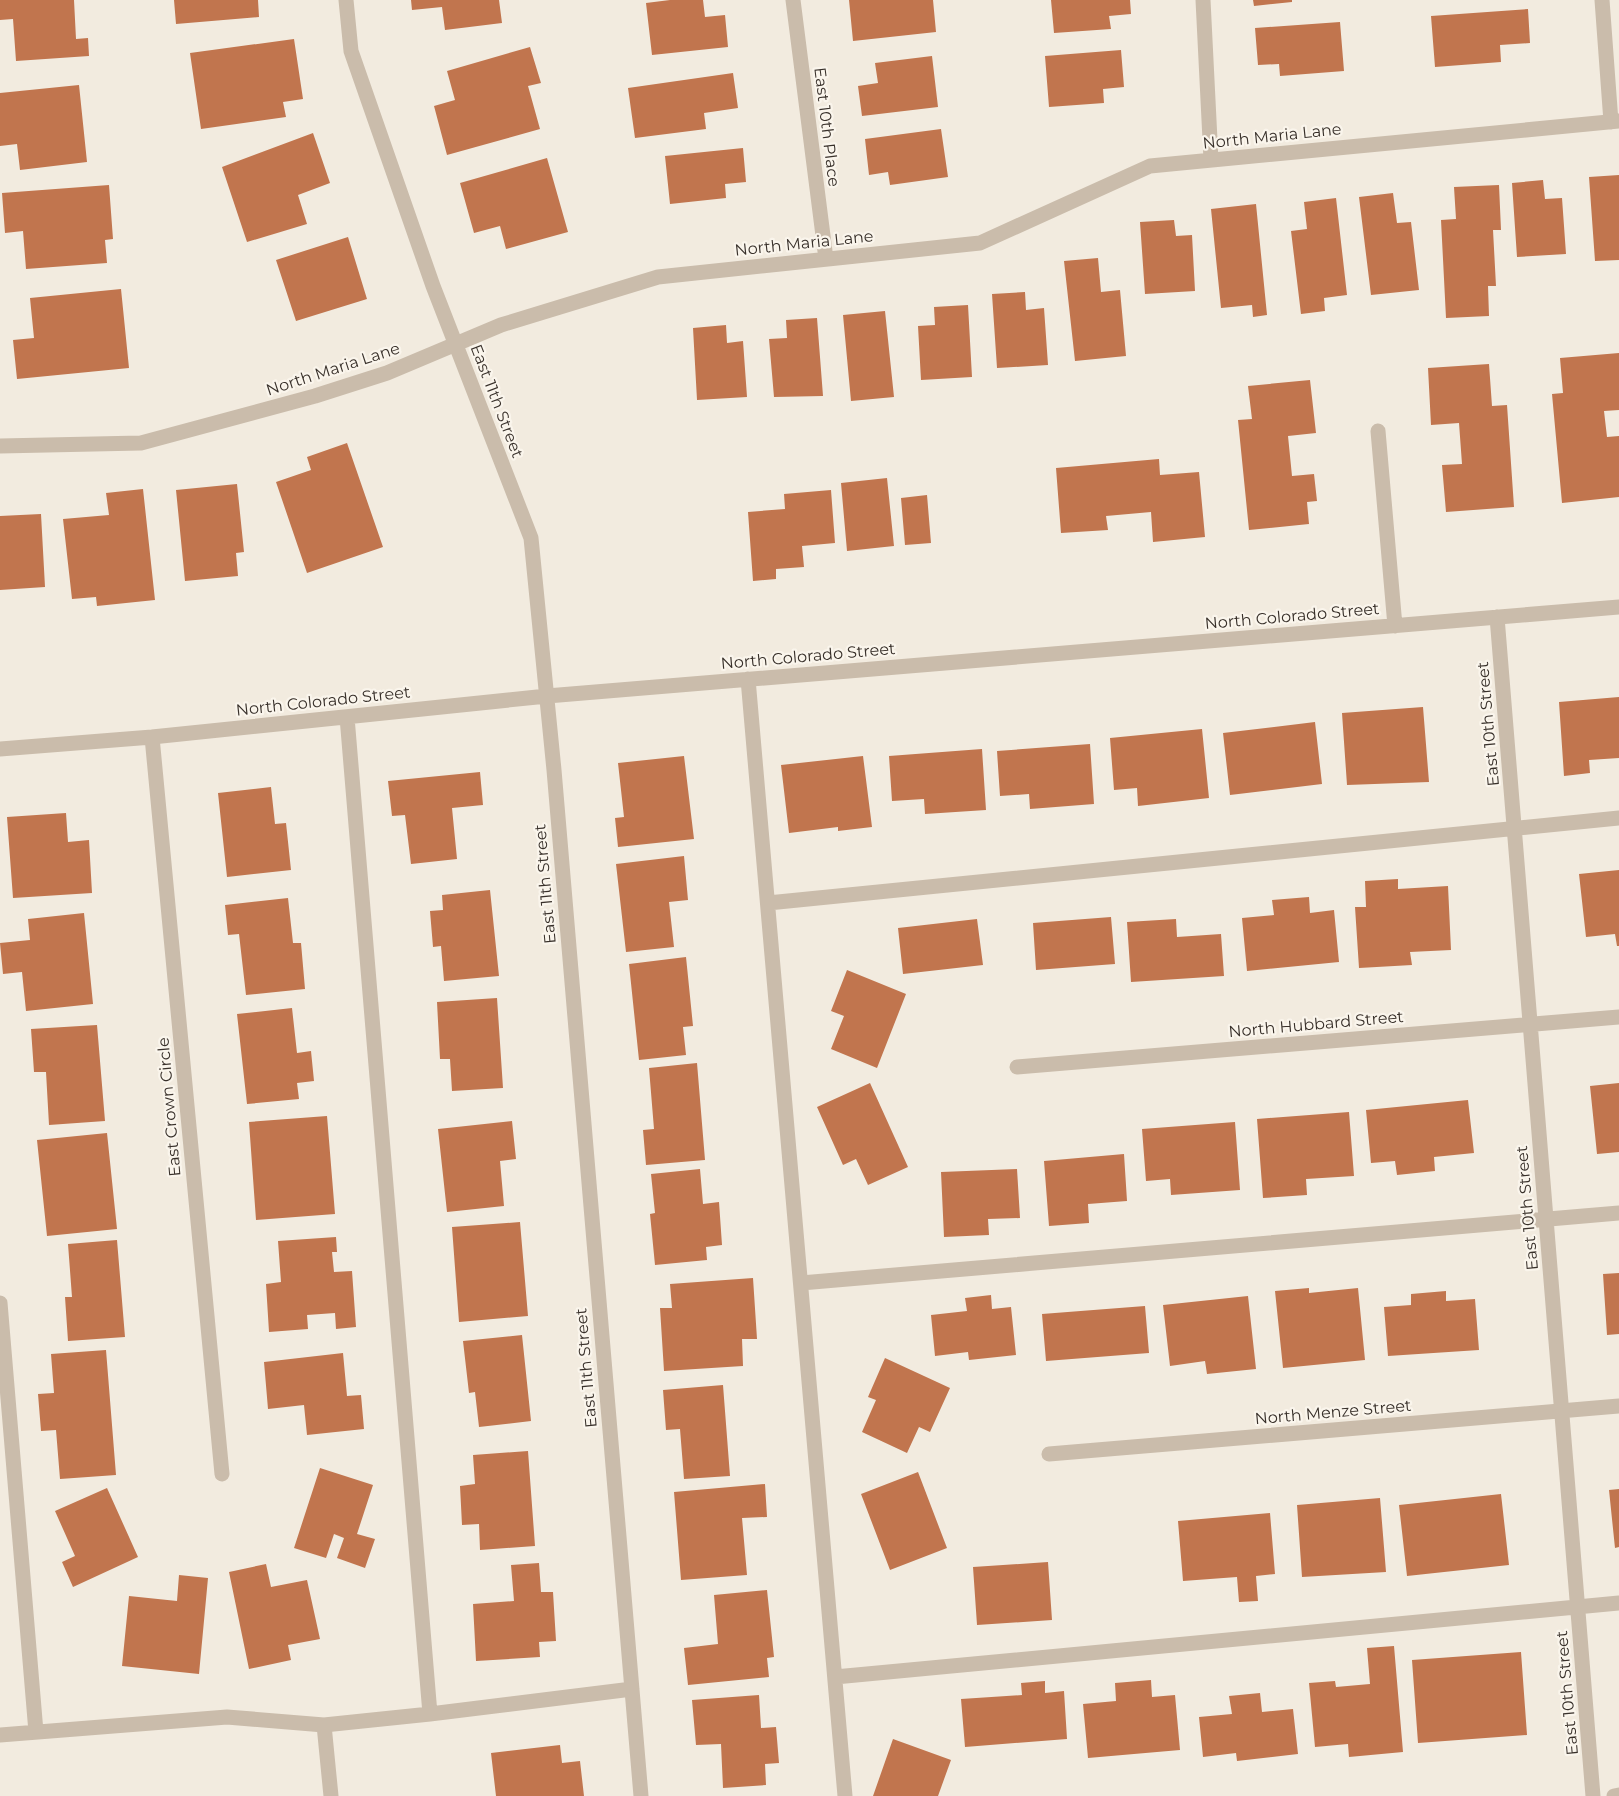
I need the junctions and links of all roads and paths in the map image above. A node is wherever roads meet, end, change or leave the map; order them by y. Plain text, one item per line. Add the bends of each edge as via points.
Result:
1 (346, 0) edge
2 (793, 0) edge
3 (1203, 0) edge
4 (1602, 0) edge
5 (1615, 121) edge
6 (1211, 160) junction
7 (826, 259) junction
8 (455, 344) junction
9 (1378, 431) dead end
10 (0, 446) edge
11 (1619, 607) edge
12 (1497, 617) junction
13 (1395, 626) junction
14 (748, 679) junction
15 (547, 696) junction
16 (347, 717) junction
17 (152, 737) junction
18 (0, 748) edge
19 (1619, 818) edge
20 (1514, 828) junction
21 (768, 903) junction
22 (1619, 1017) edge
23 (1530, 1024) junction
24 (1017, 1067) dead end
25 (1619, 1213) edge
26 (1546, 1220) junction
27 (801, 1283) junction
28 (0, 1303) edge
29 (1619, 1406) edge
30 (1562, 1411) junction
31 (1050, 1454) dead end
32 (222, 1474) dead end
33 (1619, 1603) edge
34 (1578, 1607) junction
35 (835, 1677) junction
36 (632, 1689) junction
37 (430, 1714) junction
38 (324, 1725) junction
39 (36, 1732) junction
40 (0, 1735) edge
41 (331, 1796) edge
42 (641, 1796) edge
43 (845, 1796) edge
44 (1593, 1796) edge
45 (1614, 1796) edge
46 (1619, 1796) edge

1 - 8 street, East 11th Street via 351,51
2 - 7 street, East 10th Place
3 - 6 street
4 - 5 street
5 - 6 street, North Maria Lane
6 - 7 street, North Maria Lane via 1150,166 980,243
7 - 8 street, North Maria Lane via 658,278 501,325
8 - 10 street, North Maria Lane via 357,383 141,443
8 - 15 street, East 11th Street via 531,538
9 - 13 street
11 - 12 street, North Colorado Street
12 - 13 street, North Colorado Street
12 - 20 street, East 10th Street
13 - 14 street, North Colorado Street
14 - 15 street, North Colorado Street
14 - 21 street
15 - 16 street, North Colorado Street
15 - 36 street, East 11th Street
16 - 17 street, North Colorado Street
16 - 37 street
17 - 18 street, North Colorado Street
17 - 32 street, East Crown Circle
19 - 20 street
20 - 21 street
20 - 23 street, East 10th Street
21 - 27 street
22 - 23 street, North Hubbard Street
23 - 24 street, North Hubbard Street
23 - 26 street, East 10th Street
25 - 26 street
26 - 27 street
26 - 30 street, East 10th Street
27 - 35 street
28 - 39 street
29 - 30 street, North Menze Street
30 - 31 street, North Menze Street
30 - 34 street, East 10th Street
33 - 34 street
34 - 35 street
34 - 44 street, East 10th Street
35 - 43 street
36 - 37 street
36 - 42 street, East 11th Street
37 - 38 street
38 - 39 street via 227,1717
38 - 41 street
39 - 40 street
45 - 46 street

